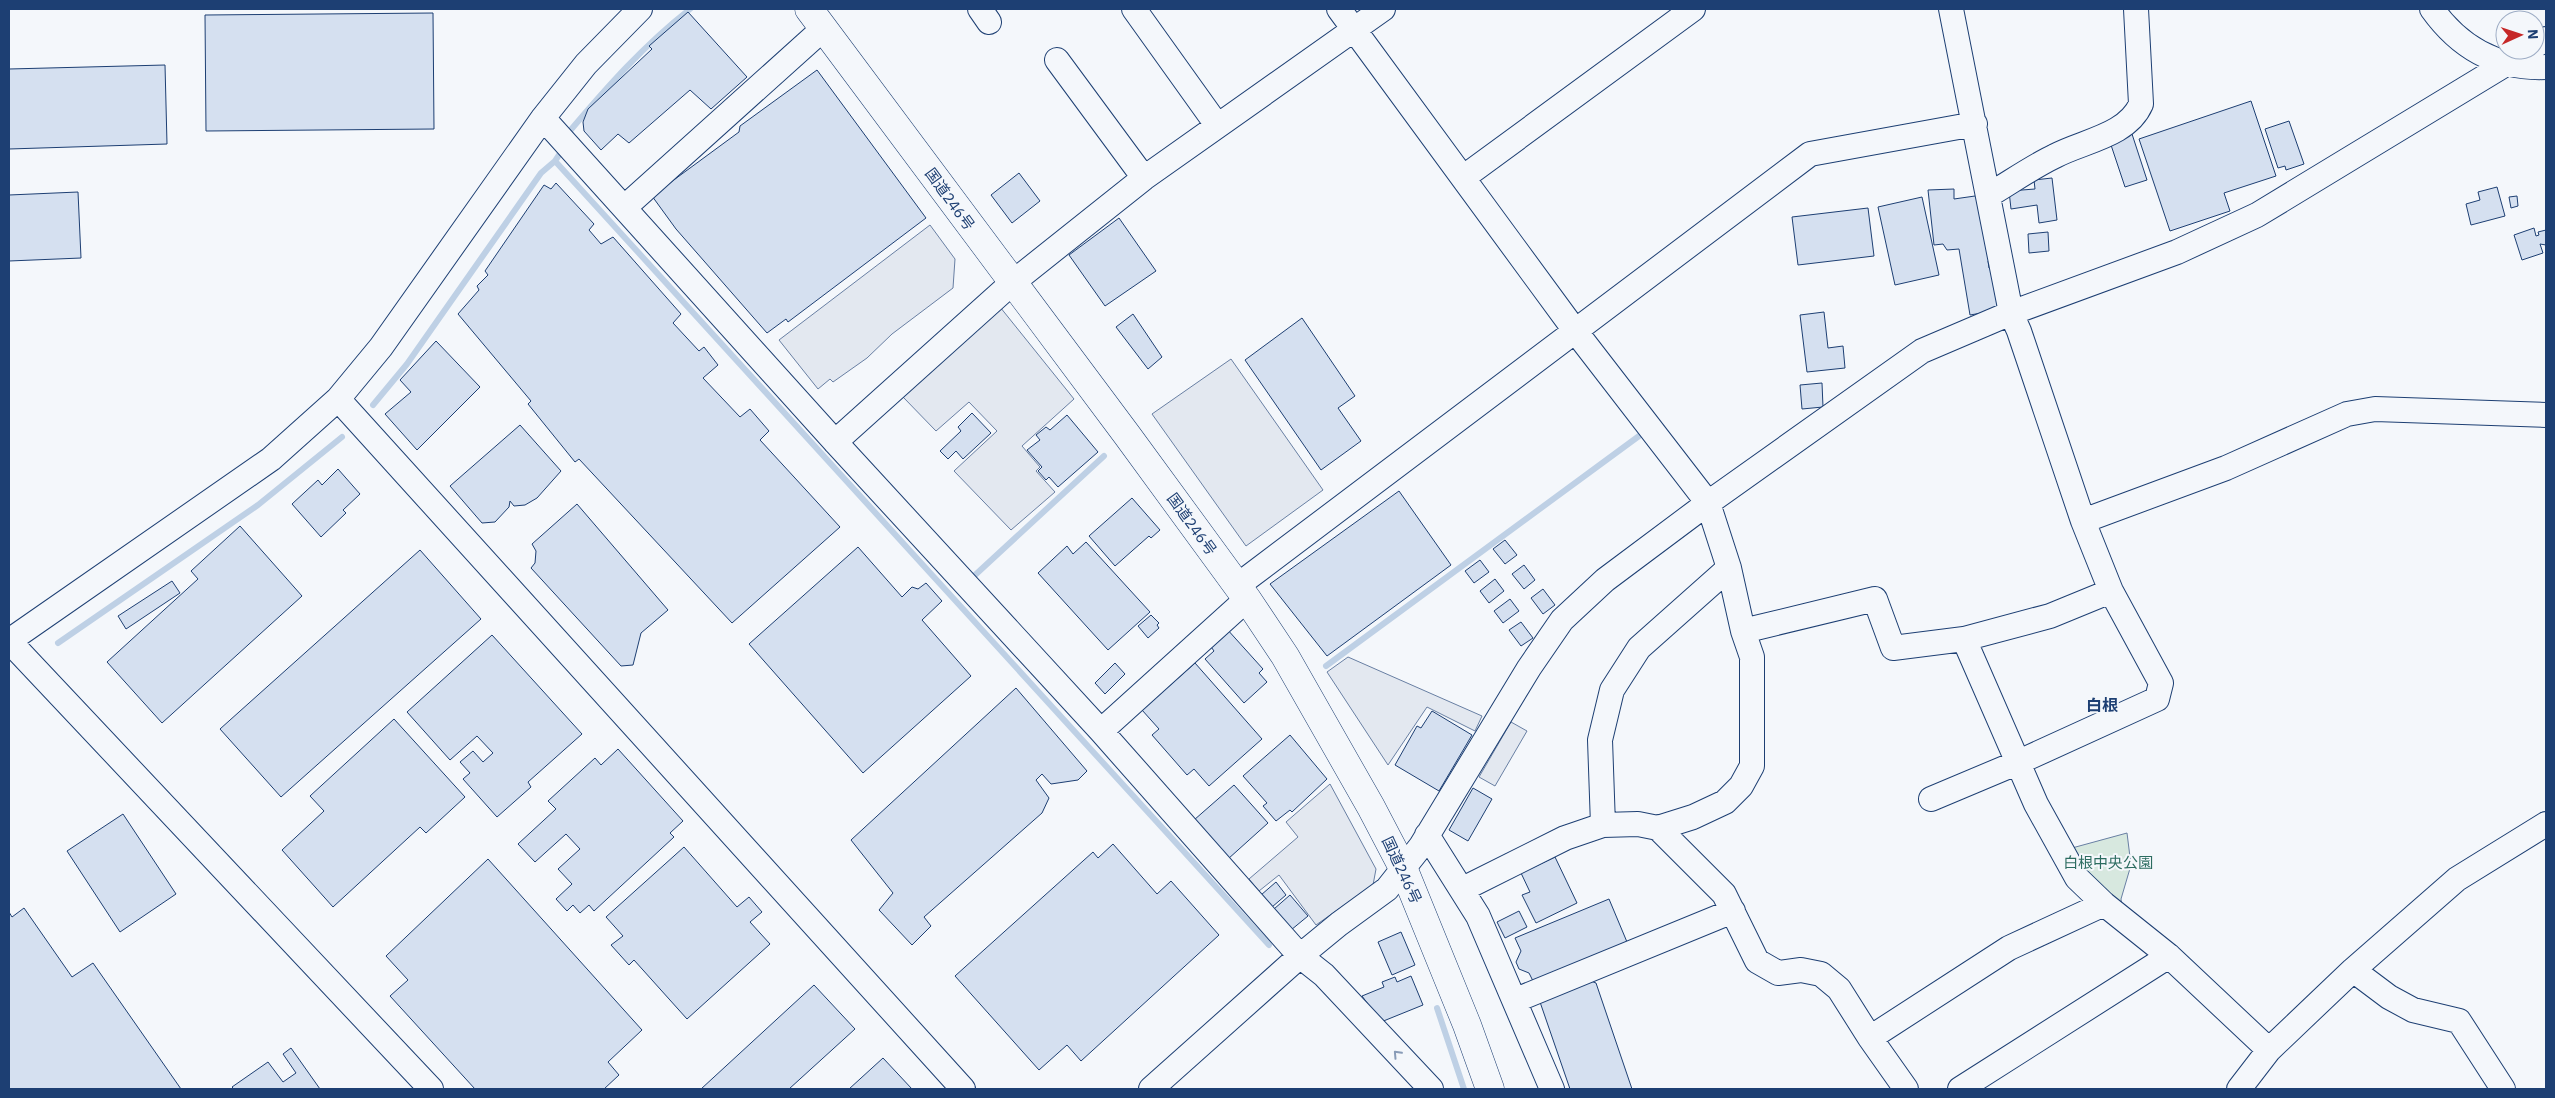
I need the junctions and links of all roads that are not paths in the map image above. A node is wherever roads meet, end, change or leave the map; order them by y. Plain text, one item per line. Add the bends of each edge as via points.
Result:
1 (640, 9) edge
2 (1134, 9) edge
3 (1339, 9) edge
4 (1382, 9) edge
5 (1693, 9) edge
6 (1951, 9) edge
7 (2136, 9) edge
8 (2432, 9) edge
9 (816, 18) edge
10 (1354, 30) junction
11 (1057, 60) dead end
12 (2513, 60) edge
13 (2505, 65) junction
14 (2546, 67) edge
15 (543, 118) junction
16 (1975, 124) junction
17 (1217, 125) junction
18 (1464, 177) junction
19 (1144, 178) junction
20 (1989, 195) junction
21 (625, 207) junction
22 (1012, 283) junction
23 (2011, 313) junction
24 (1576, 332) junction
25 (338, 399) junction
26 (2546, 415) edge
27 (836, 442) junction
28 (1708, 503) junction
29 (2083, 520) junction
30 (1729, 568) junction
31 (2111, 591) junction
32 (1242, 592) junction
33 (1743, 631) junction
34 (1964, 639) junction
35 (9, 641) edge
36 (1101, 731) junction
37 (2019, 762) junction
38 (1931, 799) dead end
39 (2546, 824) edge
40 (1603, 825) junction
41 (1658, 828) junction
42 (1427, 835) junction
43 (1404, 870) junction
44 (1463, 889) junction
45 (2104, 904) junction
46 (1734, 911) junction
47 (1300, 956) junction
48 (2169, 956) junction
49 (2353, 970) junction
50 (1516, 1000) junction
51 (1870, 1038) junction
52 (2269, 1050) junction
53 (431, 1089) edge
54 (963, 1089) edge
55 (1151, 1089) edge
56 (1431, 1089) edge
57 (1490, 1089) edge
58 (1552, 1089) edge
59 (1906, 1089) edge
60 (1960, 1089) edge
61 (2239, 1089) edge
62 (2503, 1089) edge

1 - 15 street via 586,64
2 - 17 street
3 - 10 street
4 - 10 street
5 - 18 street
6 - 16 street
7 - 20 street via 2142,104 2136,116 2123,126 2055,155
8 - 13 street via 2461,42
9 - 21 street
9 - 22 highway, 国道246号
10 - 17 street
10 - 18 street
11 - 19 street
12 - 13 street
13 - 14 street
13 - 23 street via 2257,215 2177,252
15 - 21 street
15 - 25 street via 381,347
16 - 20 street
16 - 24 street via 1810,154
17 - 19 street
18 - 24 street
19 - 22 street
20 - 23 street
21 - 27 street
22 - 27 street
22 - 32 highway, 国道246号
23 - 28 street via 1922,351
23 - 29 street
24 - 28 street
24 - 32 street
25 - 35 street via 271,459
25 - 54 street
26 - 29 street via 2375,409 2347,414 2226,468
27 - 36 street
28 - 30 street
28 - 42 street via 1605,580 1562,620
29 - 31 street
30 - 33 street
30 - 40 street via 1639,648 1612,690 1600,740
31 - 34 street via 2050,616
31 - 37 street via 2161,683 2156,699
32 - 36 street
32 - 43 highway, 国道246号 via 1286,656
33 - 34 street via 1875,599 1893,648
33 - 41 street via 1752,657 1752,766 1741,786 1724,802 1693,817
34 - 37 street
35 - 53 street
36 - 47 street
37 - 38 street
37 - 45 street via 2036,804 2077,878
39 - 49 street via 2457,879
40 - 41 street via 1638,824
40 - 44 street via 1565,838
41 - 46 street via 1724,894
42 - 43 street
42 - 44 street
43 - 47 street via 1387,889
43 - 57 highway, 国道246号
44 - 50 street
45 - 48 street
45 - 51 street via 2010,948
46 - 50 street
46 - 51 street via 1757,961 1778,972 1801,970 1821,974 1838,989
47 - 55 street
56 -> 47 street via 1324,975
48 - 52 street
48 - 60 street
49 - 52 street
49 - 62 street via 2389,998 2413,1010 2459,1021
50 - 58 street
51 - 59 street
52 - 61 street

